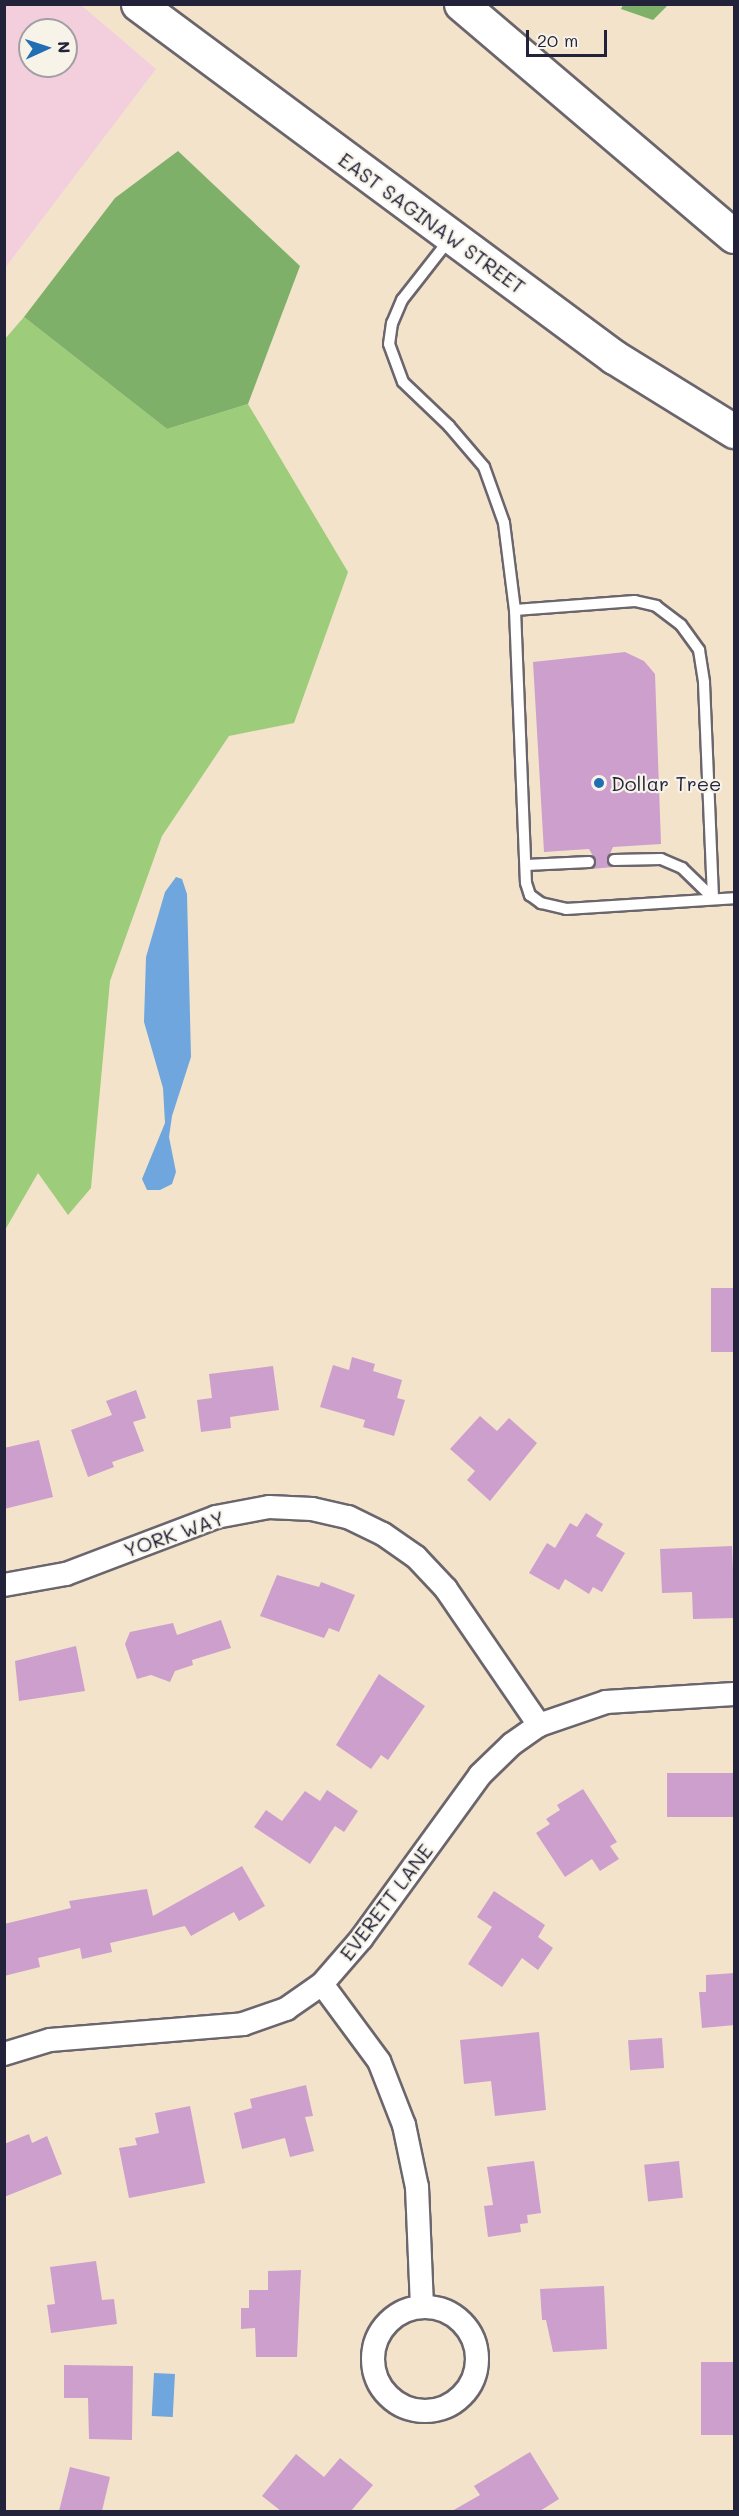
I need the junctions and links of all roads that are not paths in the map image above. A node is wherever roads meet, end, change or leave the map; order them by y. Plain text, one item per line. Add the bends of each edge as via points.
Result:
1 (138, 4) edge
2 (461, 4) edge
3 (735, 236) edge
4 (451, 237) junction
5 (735, 431) edge
6 (515, 610) junction
7 (614, 860) dead end
8 (589, 862) dead end
9 (525, 865) junction
10 (713, 898) junction
11 (735, 898) edge
12 (4, 1585) edge
13 (735, 1694) edge
14 (539, 1725) junction
15 (322, 1984) junction
16 (4, 2054) edge
17 (422, 2307) junction

1 - 4 main road, EAST SAGINAW STREET
2 - 3 main road
4 - 5 main road, EAST SAGINAW STREET via 614,357
4 - 6 lane via 402,300 392,323 389,344 403,382 484,467 504,523
6 - 9 lane
6 - 10 lane via 635,601 656,606 681,625 699,650 704,683
7 - 10 lane via 661,859 682,868
8 - 9 lane
9 - 10 lane via 530,895 541,903 566,909
10 - 11 lane
12 - 14 street, YORK WAY via 66,1574 216,1517 270,1507 312,1509 348,1517 383,1534 416,1557 446,1589
13 - 14 street, EVERETT LANE via 606,1702
14 - 15 street, EVERETT LANE via 480,1775 361,1939
15 - 16 street, EVERETT LANE via 286,2009 243,2024 50,2040
15 - 17 street via 379,2061 404,2125 417,2187
17 - 17 street via 391,2320 374,2349 373,2365 388,2396 417,2411 451,2405 464,2394 475,2370 475,2344 467,2329 454,2316

